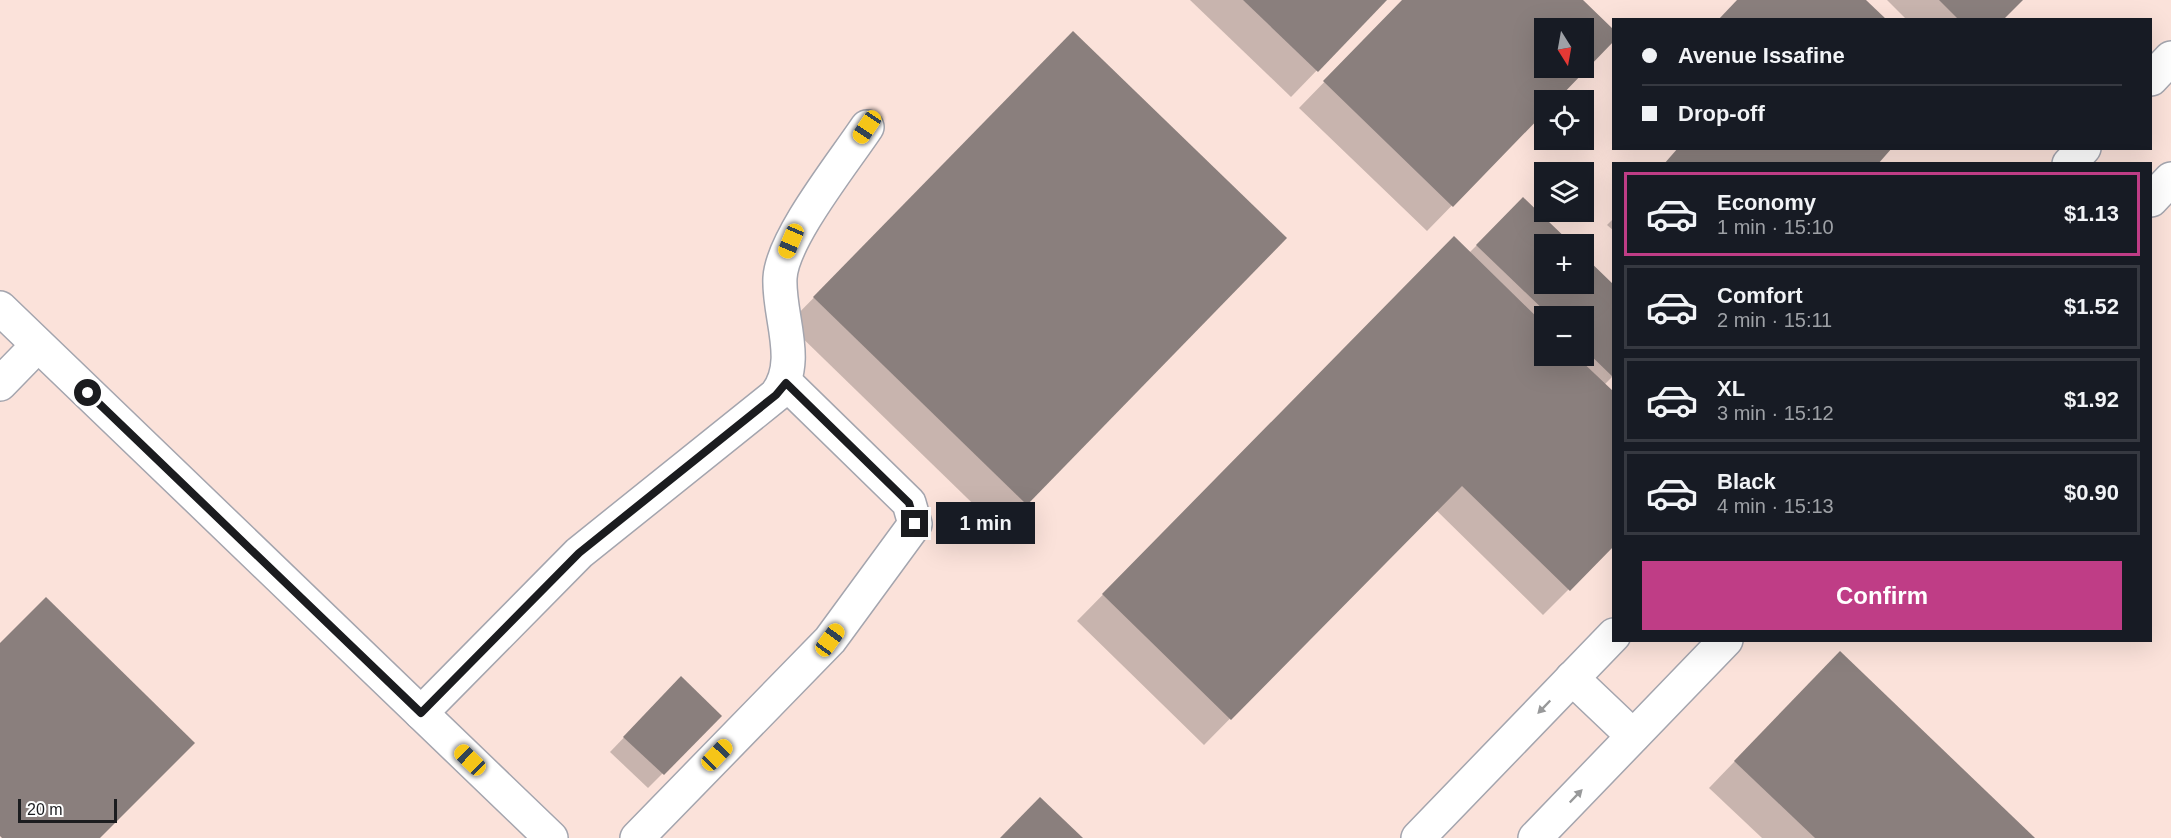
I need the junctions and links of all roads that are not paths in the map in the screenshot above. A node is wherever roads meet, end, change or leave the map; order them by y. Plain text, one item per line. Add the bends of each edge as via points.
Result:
1 (2171, 58) edge
2 (2152, 78) edge
3 (867, 127) dead end
4 (2082, 150) edge
5 (2071, 162) edge
6 (2171, 179) edge
7 (2152, 199) edge
8 (0, 308) edge
9 (38, 345) junction
10 (786, 383) junction
11 (0, 384) edge
12 (1612, 636) edge
13 (1723, 642) edge
14 (1572, 678) junction
15 (421, 713) junction
16 (1634, 736) junction
17 (551, 838) edge
18 (637, 838) edge
19 (1418, 838) edge
20 (1535, 838) edge

1 - 2 street
3 - 10 street via 786,253 780,279 788,358
4 - 5 street
6 - 7 street
8 - 9 street
9 - 11 street
9 - 15 street
10 - 15 street via 579,553
10 - 18 street via 909,503 915,524 830,640
12 - 14 street
13 - 16 street
14 - 16 street
14 -> 19 street
15 - 17 street
20 -> 16 street

